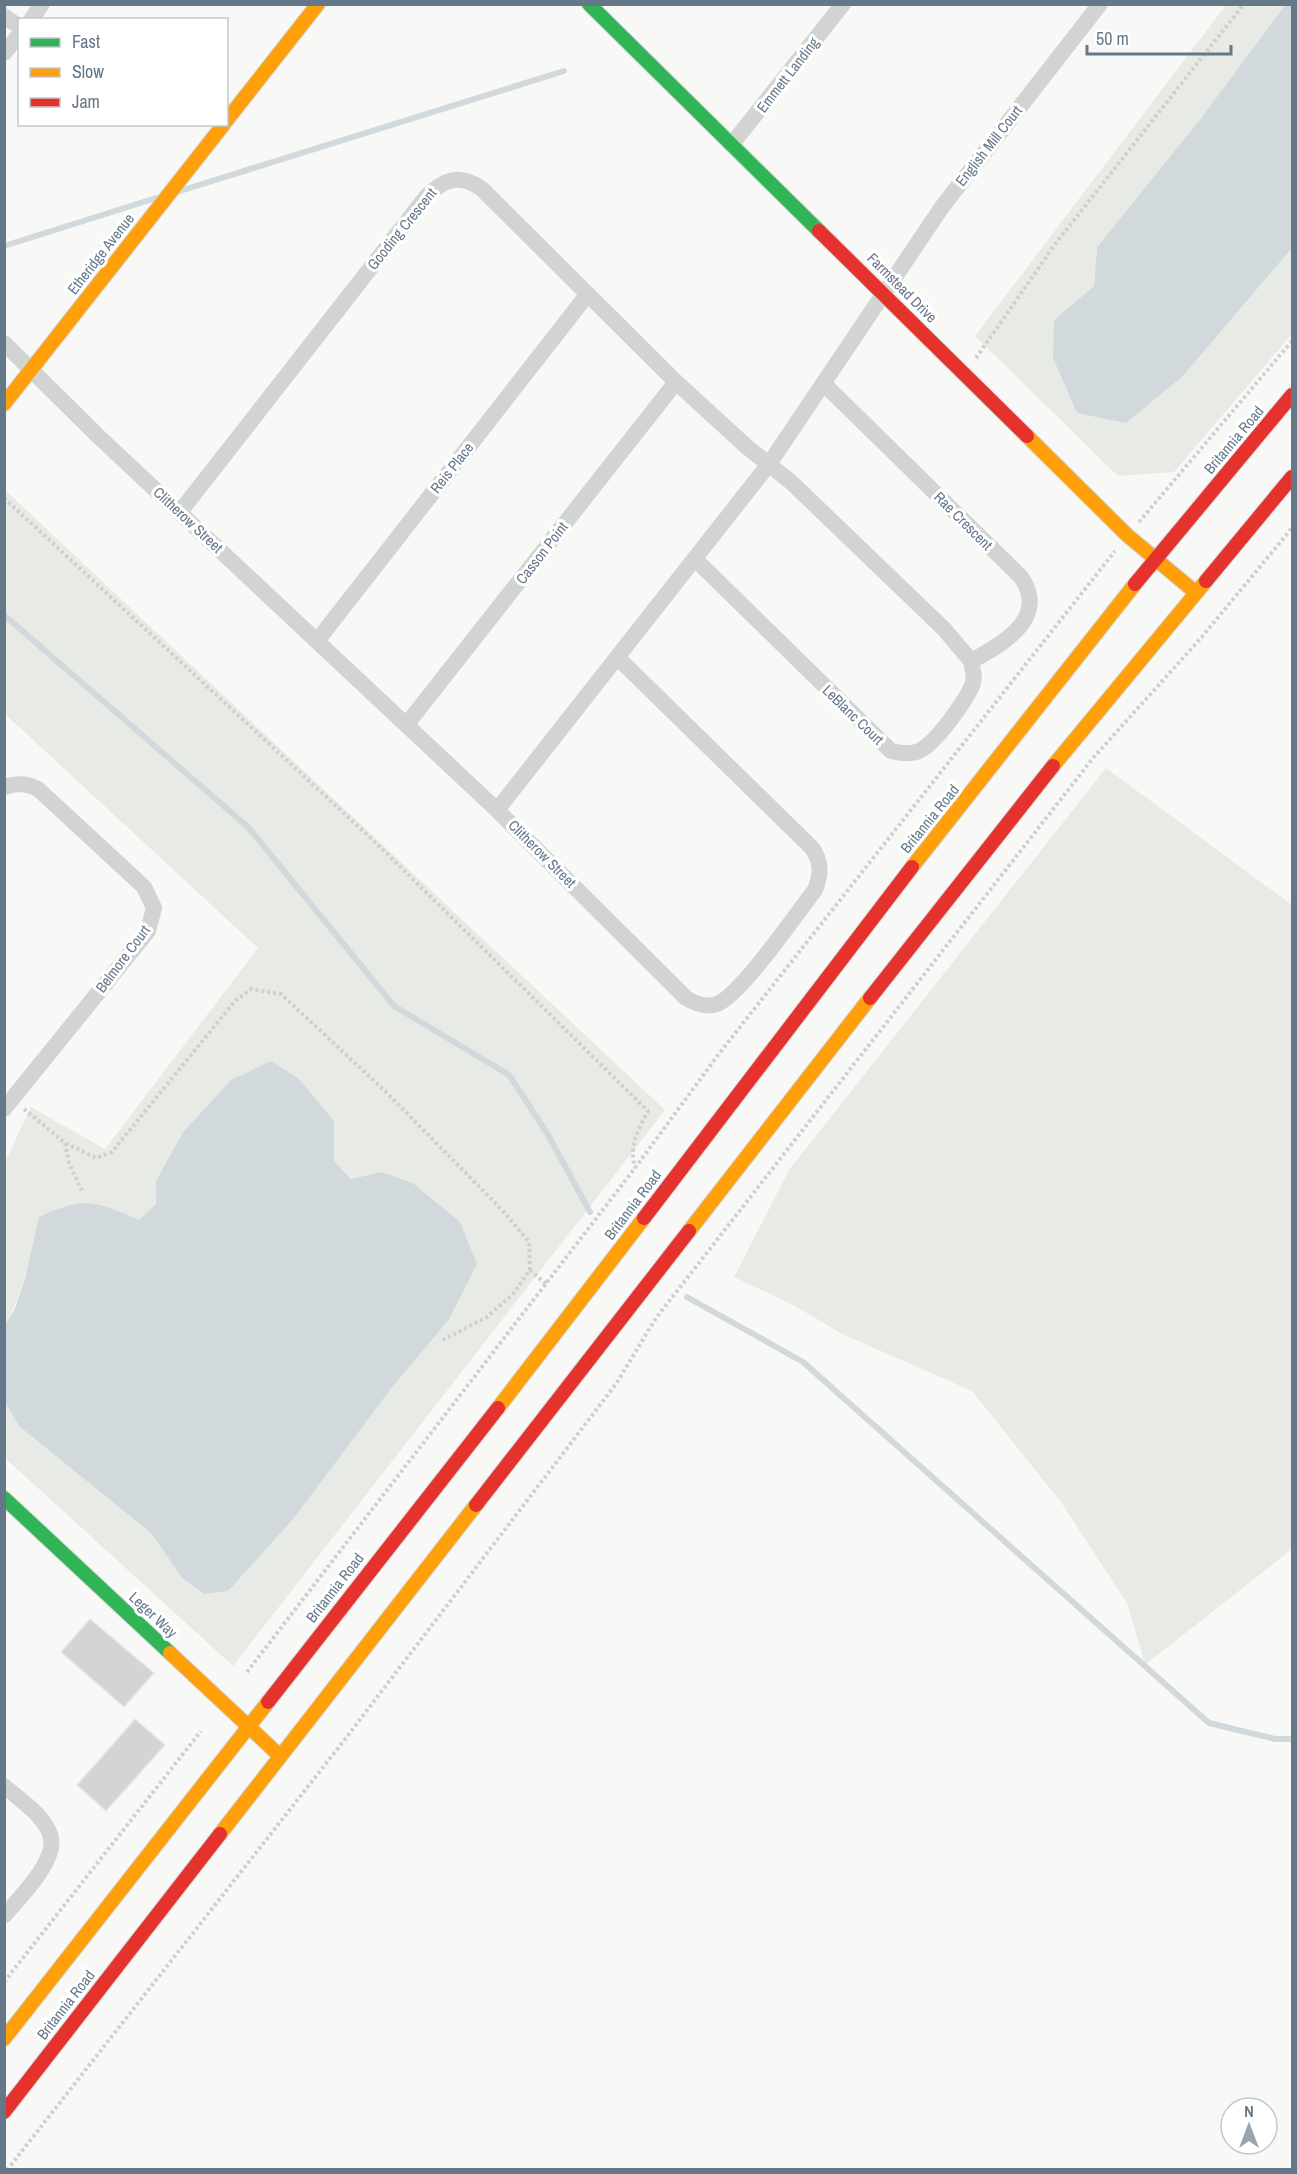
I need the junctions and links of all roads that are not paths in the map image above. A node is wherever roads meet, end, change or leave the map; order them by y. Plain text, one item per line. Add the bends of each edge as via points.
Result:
1 (42, 4) edge
2 (318, 4) edge
3 (589, 4) edge
4 (843, 4) edge
5 (1100, 4) edge
6 (4, 16) edge
7 (32, 18) edge
8 (18, 26) edge
9 (18, 36) edge
10 (4, 53) edge
11 (228, 119) edge
12 (223, 126) edge
13 (732, 144) junction
14 (884, 293) junction
15 (587, 295) junction
16 (4, 343) edge
17 (31, 369) junction
18 (676, 382) junction
19 (824, 384) junction
20 (1293, 395) edge
21 (4, 404) edge
22 (769, 464) junction
23 (1293, 477) edge
24 (180, 512) junction
25 (695, 559) junction
26 (1155, 559) junction
27 (1195, 592) junction
28 (317, 640) junction
29 (618, 658) junction
30 (971, 661) junction
31 (407, 724) junction
32 (4, 788) edge
33 (496, 810) junction
34 (8, 1104) edge
35 (4, 1498) edge
36 (247, 1725) junction
37 (280, 1756) junction
38 (4, 1786) edge
39 (4, 1916) edge
40 (4, 2039) edge
41 (4, 2112) edge

1 - 7 street
2 - 11 main road, Etheridge Avenue
3 - 13 main road, Farmstead Drive
4 - 13 street, Emmett Landing
5 - 14 street, English Mill Court via 942,207
6 - 8 street
9 - 10 street
12 - 17 main road, Etheridge Avenue
13 - 14 main road, Farmstead Drive
14 - 19 street, English Mill Court
14 - 26 main road, Farmstead Drive
15 - 18 street, Gooding Crescent
15 - 24 street, Gooding Crescent via 482,189 462,179 438,185
15 - 28 street, Reis Place
16 - 17 street, Clitherow Street
17 - 21 main road, Etheridge Avenue
17 - 24 street, Clitherow Street
18 - 22 street, Gooding Crescent
18 - 31 street, Casson Point
19 - 22 street, English Mill Court
19 - 30 street, Rae Crescent via 1029,589 1028,612 1007,641
20 - 26 main road, Britannia Road
22 - 25 street, English Mill Court
22 - 30 street via 944,629
23 - 27 main road, Britannia Road
24 - 28 street, Clitherow Street
25 - 29 street, English Mill Court
25 - 30 street, LeBlanc Court via 891,751 917,752 929,745 968,694 974,677
26 - 27 main road, Farmstead Drive
26 - 36 main road, Britannia Road via 836,963 577,1307
27 - 37 main road, Britannia Road via 996,836
28 - 31 street, Clitherow Street
29 - 33 street, English Mill Court
29 - 33 street, Clitherow Street via 816,854 820,872 815,890 749,974 727,999 716,1005 696,1004 686,998
31 - 33 street, Clitherow Street
32 - 34 street, Belmore Court via 28,784 38,789 144,887 153,908 148,931
35 - 36 main road, Leger Way
36 - 37 main road, Leger Way
36 - 40 main road, Britannia Road
37 - 41 main road, Britannia Road
38 - 39 street via 36,1815 51,1837 46,1863

